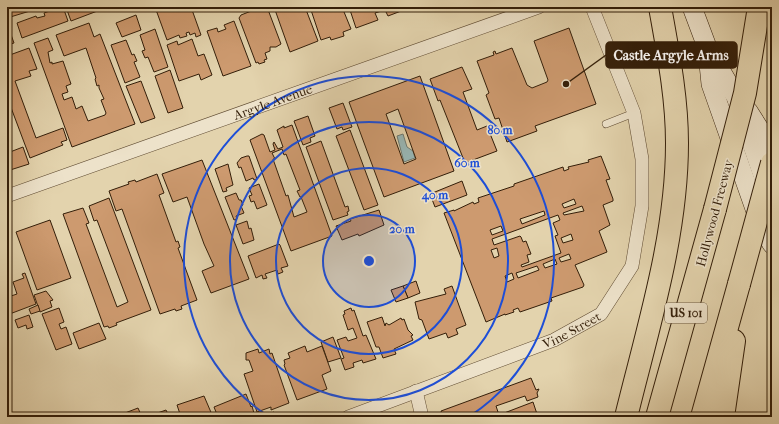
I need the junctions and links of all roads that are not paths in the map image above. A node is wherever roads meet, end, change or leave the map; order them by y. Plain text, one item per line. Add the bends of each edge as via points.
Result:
1 (539, 7) edge
2 (592, 7) edge
3 (660, 7) edge
4 (692, 7) edge
5 (759, 7) edge
6 (707, 47) junction
7 (736, 98) junction
8 (634, 114) junction
9 (606, 124) dead end
10 (772, 149) edge
11 (772, 163) edge
12 (7, 196) edge
13 (772, 201) edge
14 (772, 244) edge
15 (739, 284) junction
16 (416, 391) junction
17 (348, 417) edge
18 (422, 417) edge
19 (626, 417) edge
20 (657, 417) edge
21 (702, 417) edge
22 (723, 417) edge

1 - 12 street, Argyle Avenue
2 - 8 street, Vine Street
3 - 19 highway via 675,108 675,178 666,250
4 - 6 main road
5 - 20 highway, Hollywood Freeway / US 101, bridge via 745,93
6 - 7 main road
6 - 14 main road via 712,84 760,223
7 - 10 main road via 754,117
7 - 13 main road
8 - 9 lane
8 - 16 street, Vine Street via 642,159 642,206 634,258 632,266 601,314 554,340
11 - 15 highway, bridge
15 - 21 highway
15 - 22 highway
16 - 17 street, Vine Street
16 - 18 street

